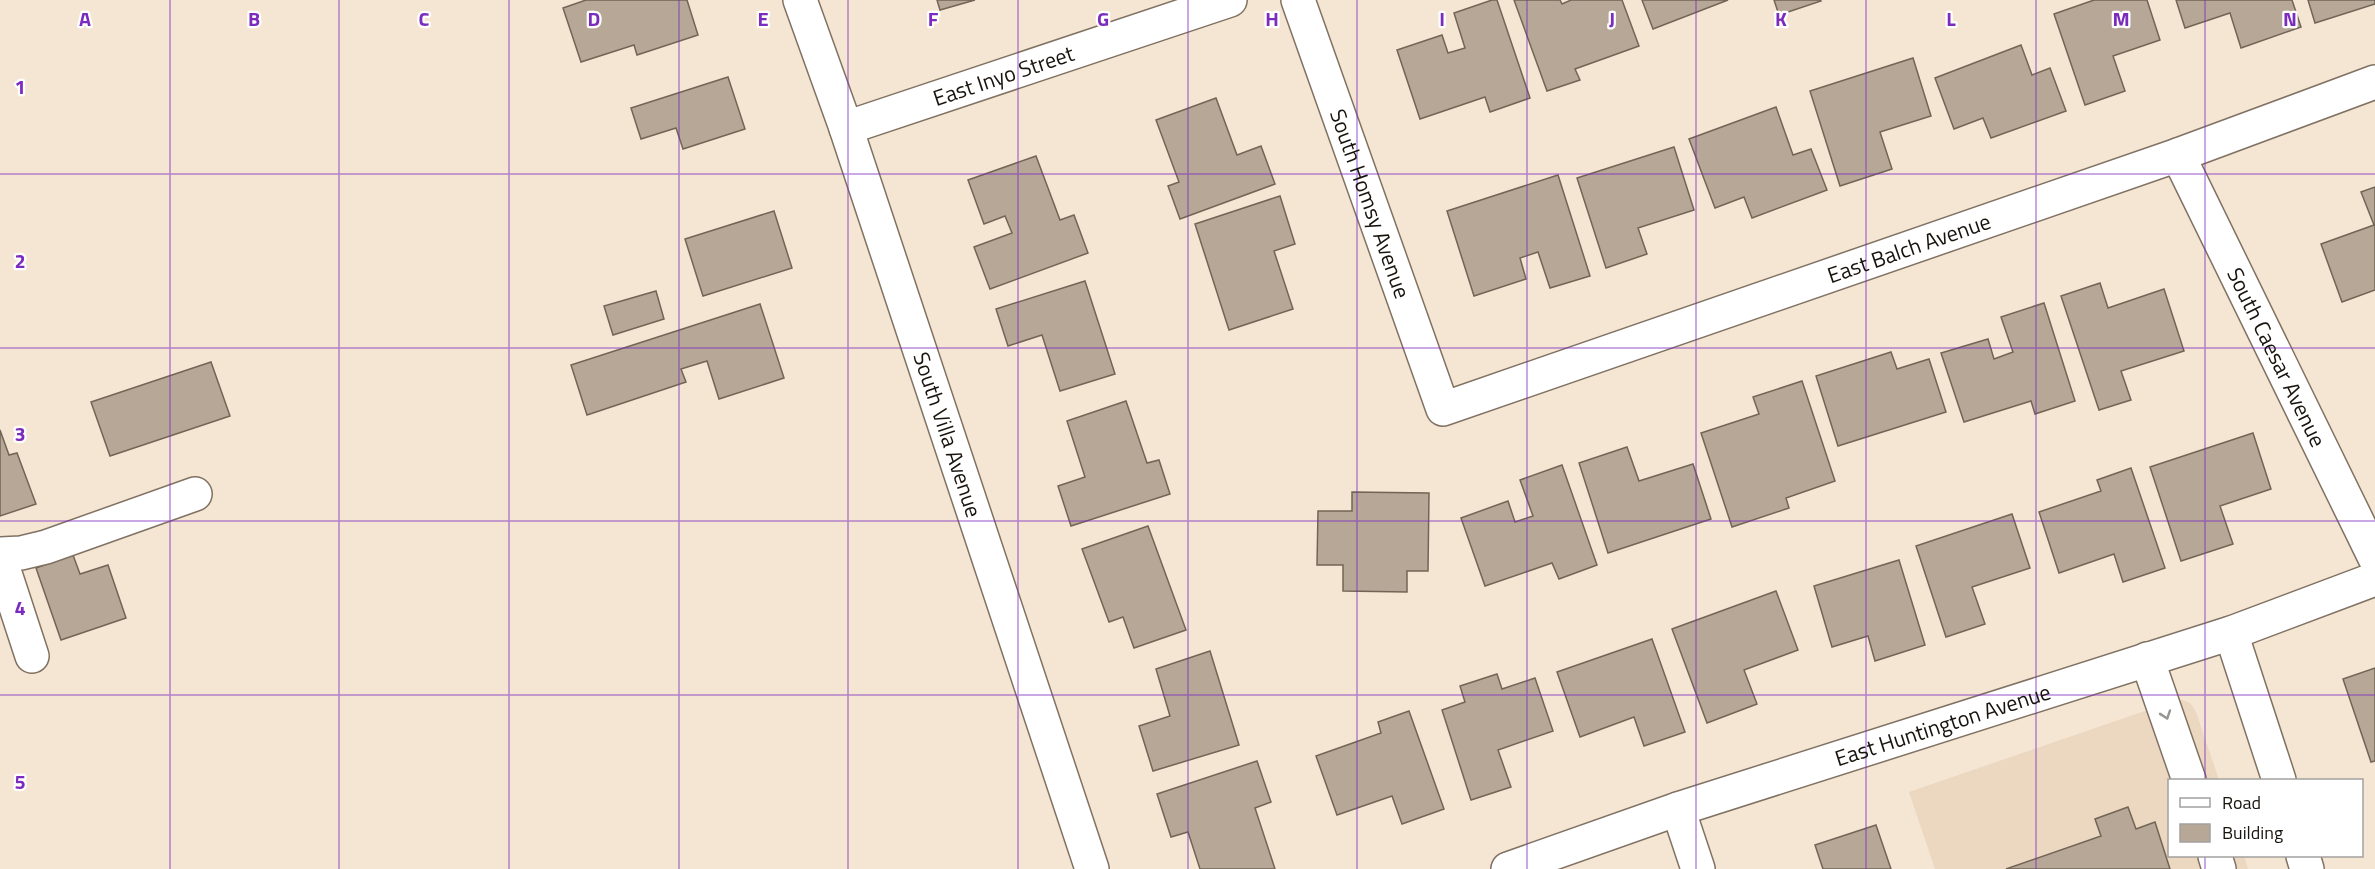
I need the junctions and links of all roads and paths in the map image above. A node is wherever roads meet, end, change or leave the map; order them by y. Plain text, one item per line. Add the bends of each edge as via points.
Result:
1 (800, 0) edge
2 (1230, 0) edge
3 (1298, 0) edge
4 (2375, 82) edge
5 (846, 128) junction
6 (2178, 155) junction
7 (1443, 409) joint
8 (195, 494) dead end
9 (0, 556) edge
10 (2375, 558) edge
11 (2375, 579) edge
12 (2231, 633) junction
13 (32, 656) dead end
14 (2147, 659) junction
15 (2189, 779) edge
16 (2278, 779) edge
17 (1678, 809) junction
18 (1092, 869) edge
19 (1508, 869) edge
20 (1698, 869) edge

1 - 5 street, South Villa Avenue
2 - 5 street, East Inyo Street
3 - 7 street, South Homsy Avenue
4 - 6 street, East Balch Avenue
5 - 18 street, South Villa Avenue
6 - 7 street, East Balch Avenue
6 - 10 street, South Caesar Avenue
8 - 9 street via 46,547
9 - 13 street
11 - 12 street, East Huntington Avenue
12 - 14 street, East Huntington Avenue
12 - 16 street
14 -> 15 street
14 - 17 street, East Huntington Avenue
17 - 19 street, East Huntington Avenue
17 - 20 street

